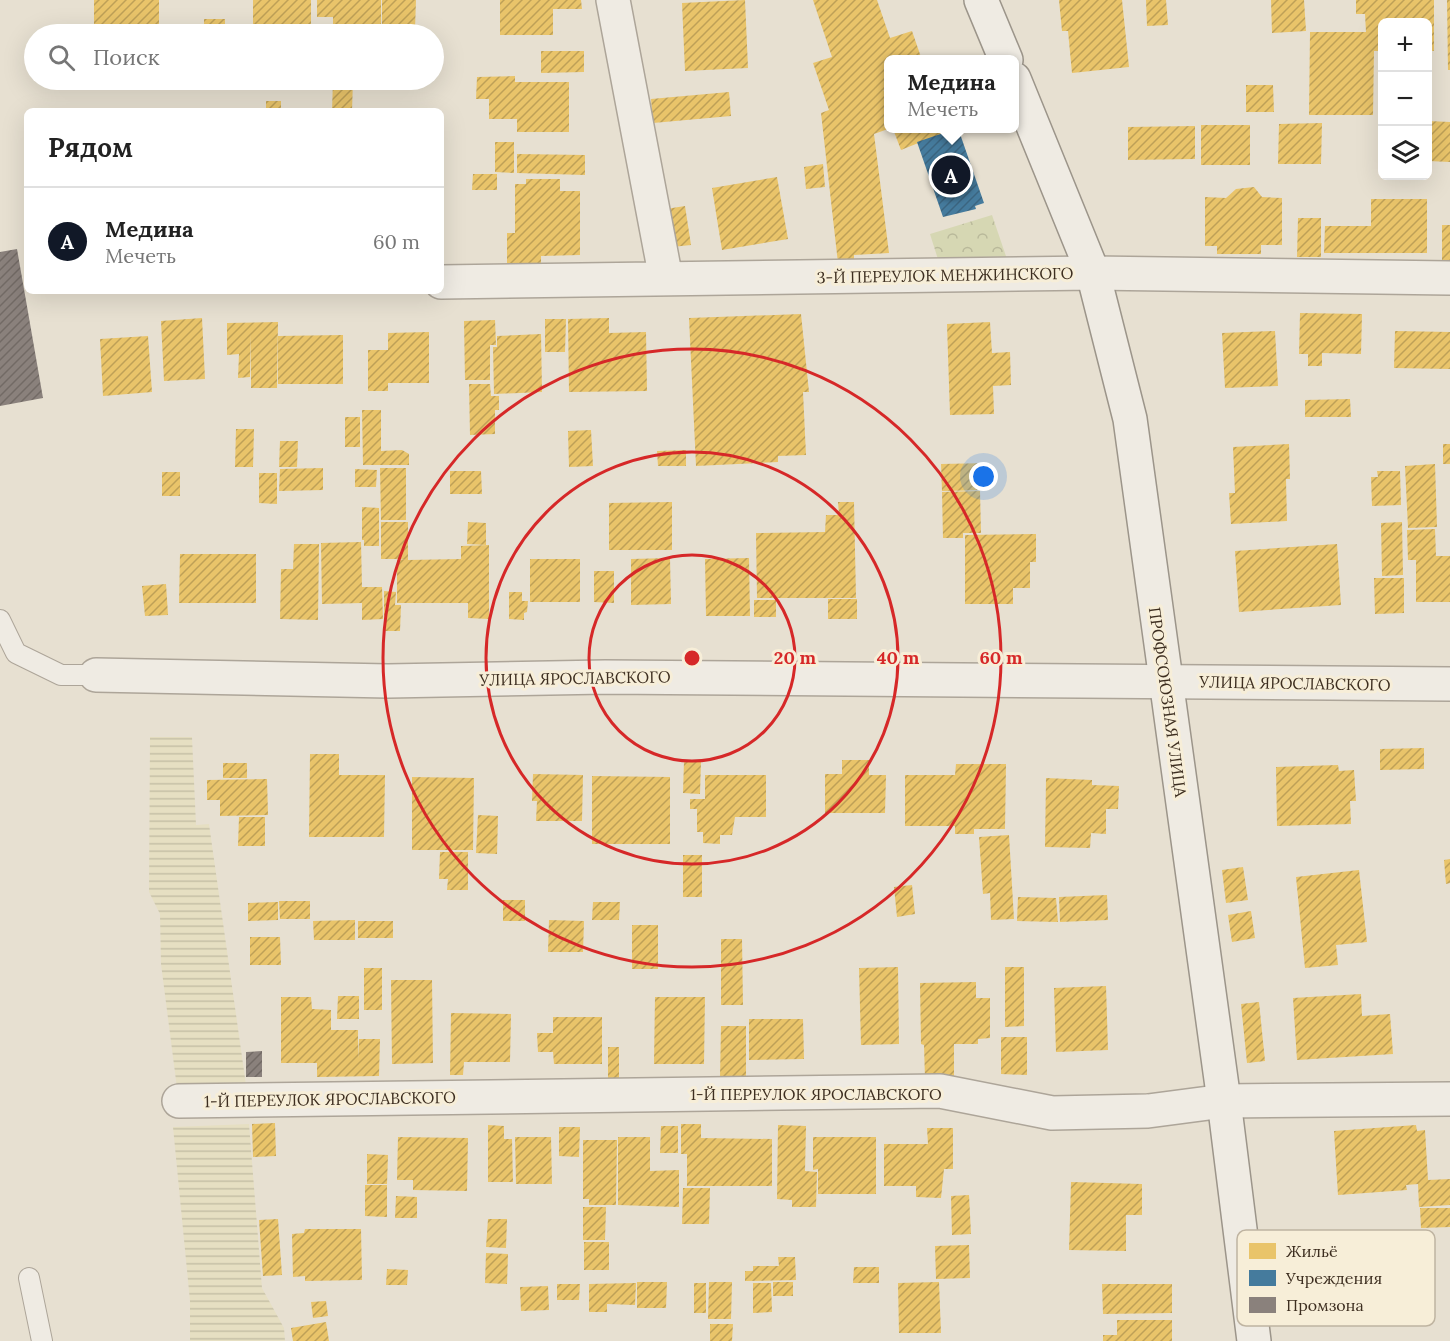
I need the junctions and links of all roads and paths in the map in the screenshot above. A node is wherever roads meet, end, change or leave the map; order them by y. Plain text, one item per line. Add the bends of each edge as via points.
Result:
1 (614, 0) edge
2 (981, 0) edge
3 (1004, 55) edge
4 (1019, 92) edge
5 (1093, 273) junction
6 (1450, 278) edge
7 (666, 279) junction
8 (444, 282) edge
9 (0, 620) edge
10 (96, 675) joint
11 (1166, 682) junction
12 (1450, 684) edge
13 (1450, 1099) edge
14 (179, 1101) dead end
15 (1224, 1101) junction
16 (1240, 1230) edge
17 (29, 1278) dead end
18 (1252, 1326) edge
19 (42, 1341) edge
20 (1254, 1341) edge

1 - 7 street
2 - 3 street
4 - 5 street, ПРОФСОЮЗНАЯ УЛИЦА
5 - 6 street, 3-Й ПЕРЕУЛОК МЕНЖИНСКОГО
5 - 7 street, 3-Й ПЕРЕУЛОК МЕНЖИНСКОГО
5 - 11 street, ПРОФСОЮЗНАЯ УЛИЦА via 1130,419
7 - 8 street, 3-Й ПЕРЕУЛОК МЕНЖИНСКОГО
9 - 10 lane via 16,653 61,675
10 - 11 street, УЛИЦА ЯРОСЛАВСКОГО via 388,681 604,677
11 - 12 street, УЛИЦА ЯРОСЛАВСКОГО
11 - 15 street, ПРОФСОЮЗНАЯ УЛИЦА
13 - 15 street, 1-Й ПЕРЕУЛОК ЯРОСЛАВСКОГО
14 - 15 street, 1-Й ПЕРЕУЛОК ЯРОСЛАВСКОГО via 940,1091 1052,1113 1148,1110
15 - 16 street, ПРОФСОЮЗНАЯ УЛИЦА
17 - 19 lane
18 - 20 street, ПРОФСОЮЗНАЯ УЛИЦА

